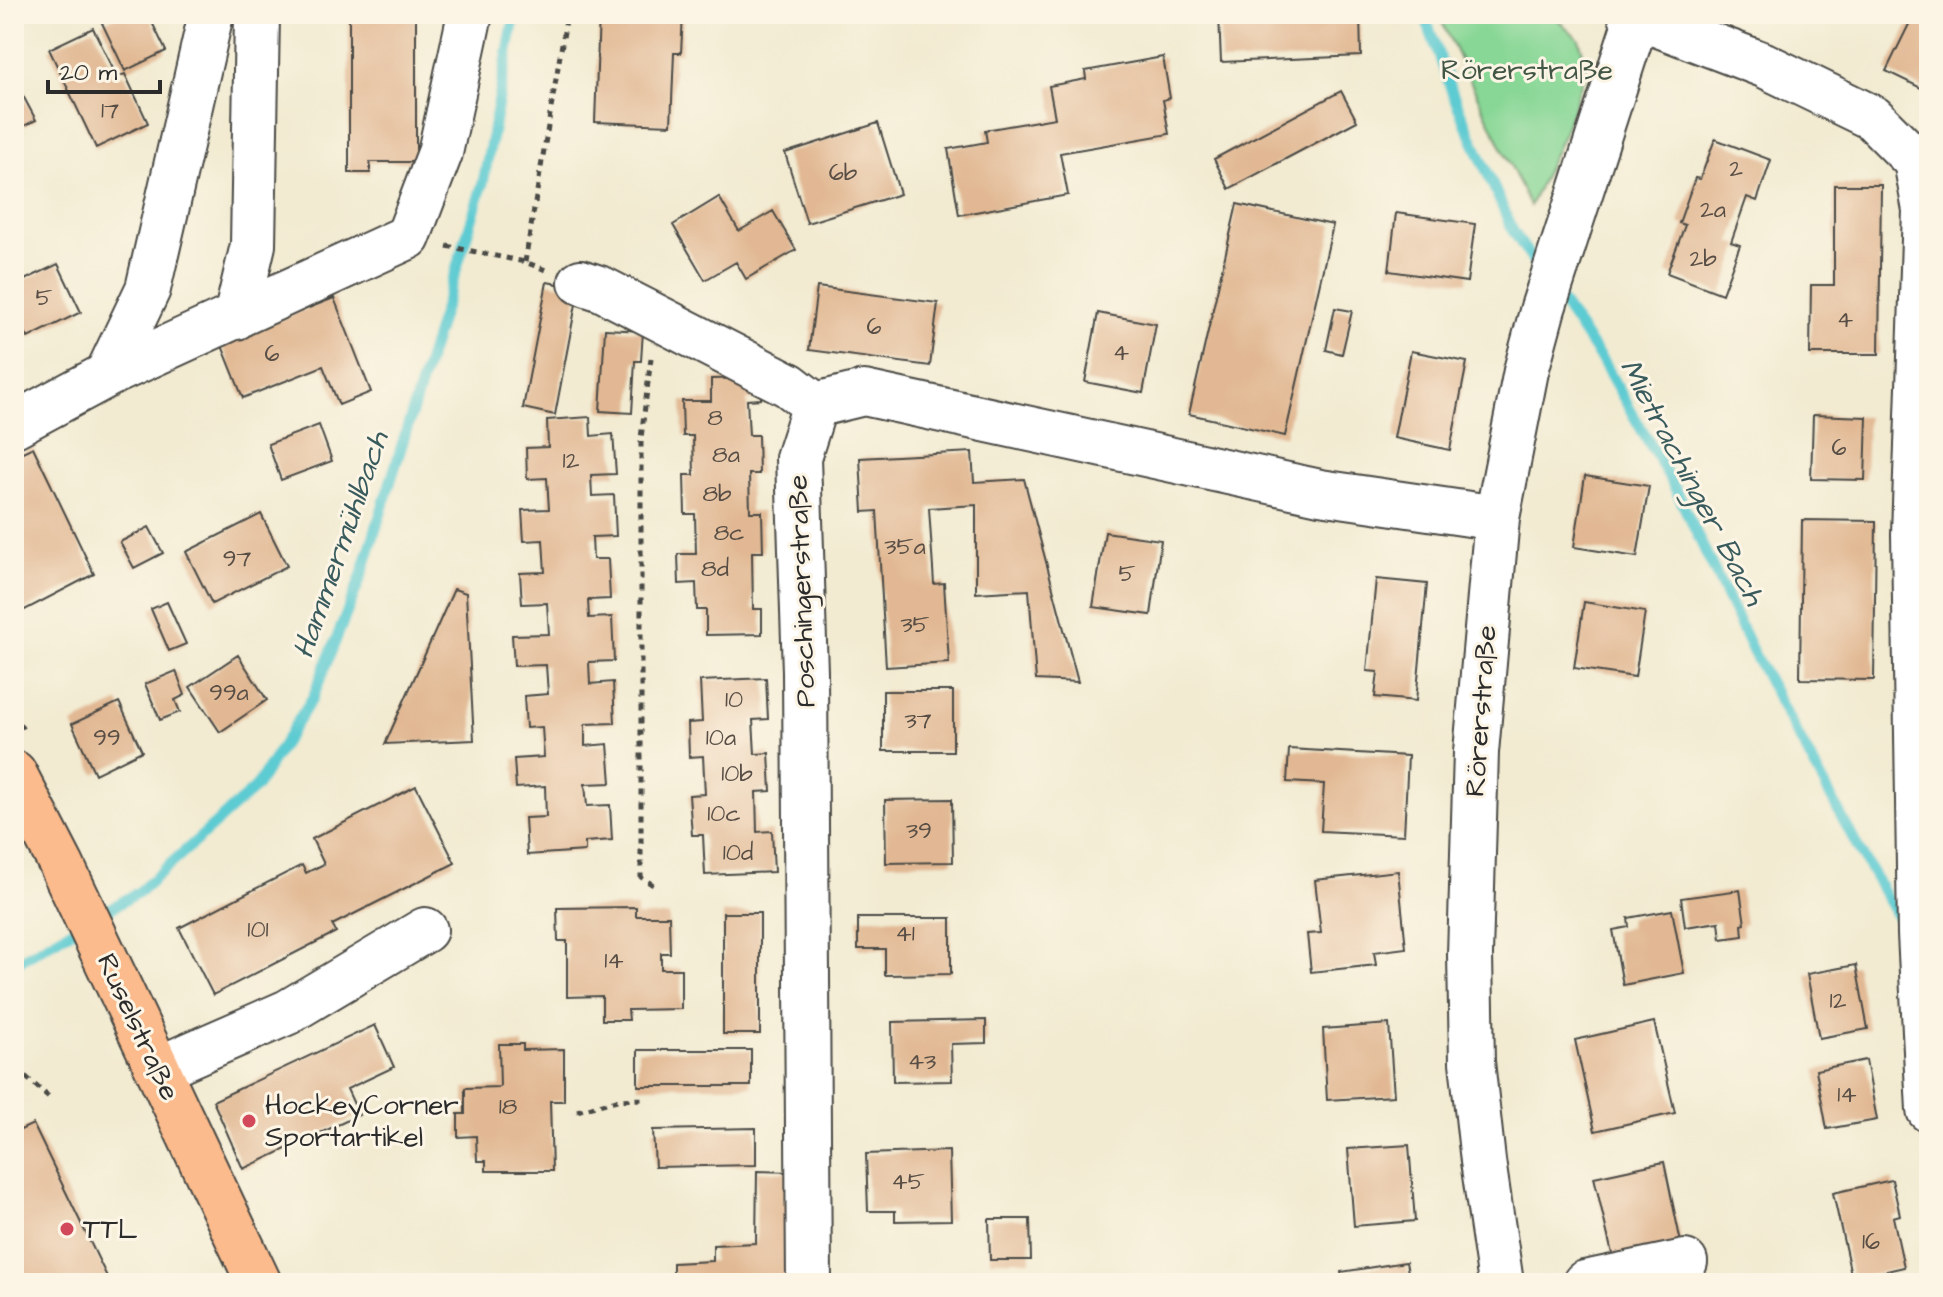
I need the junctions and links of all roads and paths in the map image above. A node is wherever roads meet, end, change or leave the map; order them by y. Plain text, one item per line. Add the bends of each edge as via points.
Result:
1 (211, 14) edge
2 (257, 14) edge
3 (470, 14) edge
4 (567, 14) edge
5 (1635, 15) edge
6 (423, 241) junction
7 (581, 282) dead end
8 (148, 289) junction
9 (655, 317) junction
10 (219, 325) junction
11 (107, 375) junction
12 (815, 405) junction
13 (14, 425) edge
14 (1497, 518) junction
15 (14, 773) edge
16 (658, 888) dead end
17 (425, 930) dead end
18 (158, 1069) junction
19 (14, 1079) edge
20 (51, 1099) dead end
21 (645, 1099) dead end
22 (1929, 1110) edge
23 (577, 1111) dead end
24 (1685, 1262) dead end
25 (259, 1283) edge
26 (809, 1283) edge
27 (1501, 1283) edge
28 (1585, 1283) edge

1 - 8 street
2 - 10 street via 253,245
3 - 6 street
4 - 6 path via 525,262
5 - 14 street, Rörerstraße via 1543,308
5 - 22 street via 1764,65 1873,118 1916,161 1925,210 1914,534 1920,934
6 - 10 street
7 - 9 street
8 - 10 street
8 - 11 street
9 - 12 street via 789,385
9 - 16 path via 641,438 641,877
10 - 11 street
11 - 13 street
12 - 14 street via 864,393 1320,492
12 - 26 street, Poschingerstraße via 798,458 805,672
14 - 27 street, Rörerstraße via 1476,752 1470,955 1472,1062
15 - 18 main road, Ruselstraße
17 - 18 street via 288,1012
18 - 25 main road, Ruselstraße
19 - 20 path via 26,1077
21 - 23 path
24 - 28 street

